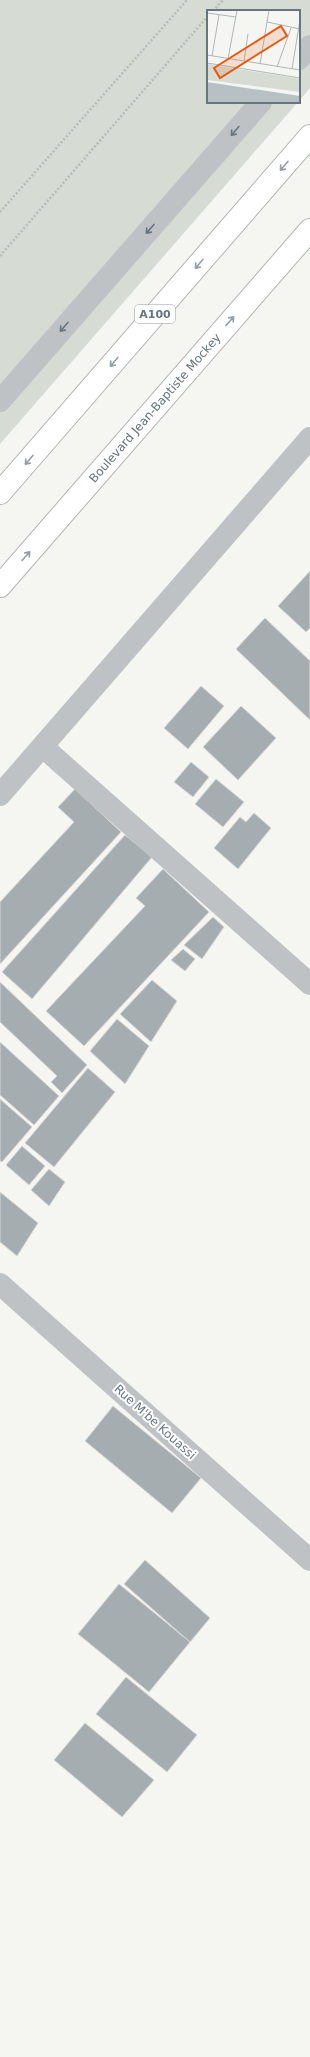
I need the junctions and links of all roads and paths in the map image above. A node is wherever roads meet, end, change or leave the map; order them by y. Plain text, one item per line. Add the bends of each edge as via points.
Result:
1 (187, 0) edge
2 (223, 0) edge
3 (214, 10) edge
4 (207, 17) edge
5 (310, 46) edge
6 (300, 58) edge
7 (260, 103) edge
8 (310, 136) edge
9 (0, 212) edge
10 (310, 230) edge
11 (0, 256) edge
12 (0, 401) edge
13 (309, 441) edge
14 (0, 493) edge
15 (0, 586) edge
16 (43, 747) junction
17 (0, 795) edge
18 (310, 984) edge
19 (0, 1284) edge
20 (310, 1560) edge

1 - 9 path
2 - 3 path
4 - 11 path
5 - 6 street
7 -> 12 street
8 -> 14 highway, A100
15 -> 10 highway, Boulevard Jean-Baptiste Mockey
13 - 16 street
16 - 17 street
16 - 18 street
19 - 20 street, Rue M'be Kouassi

